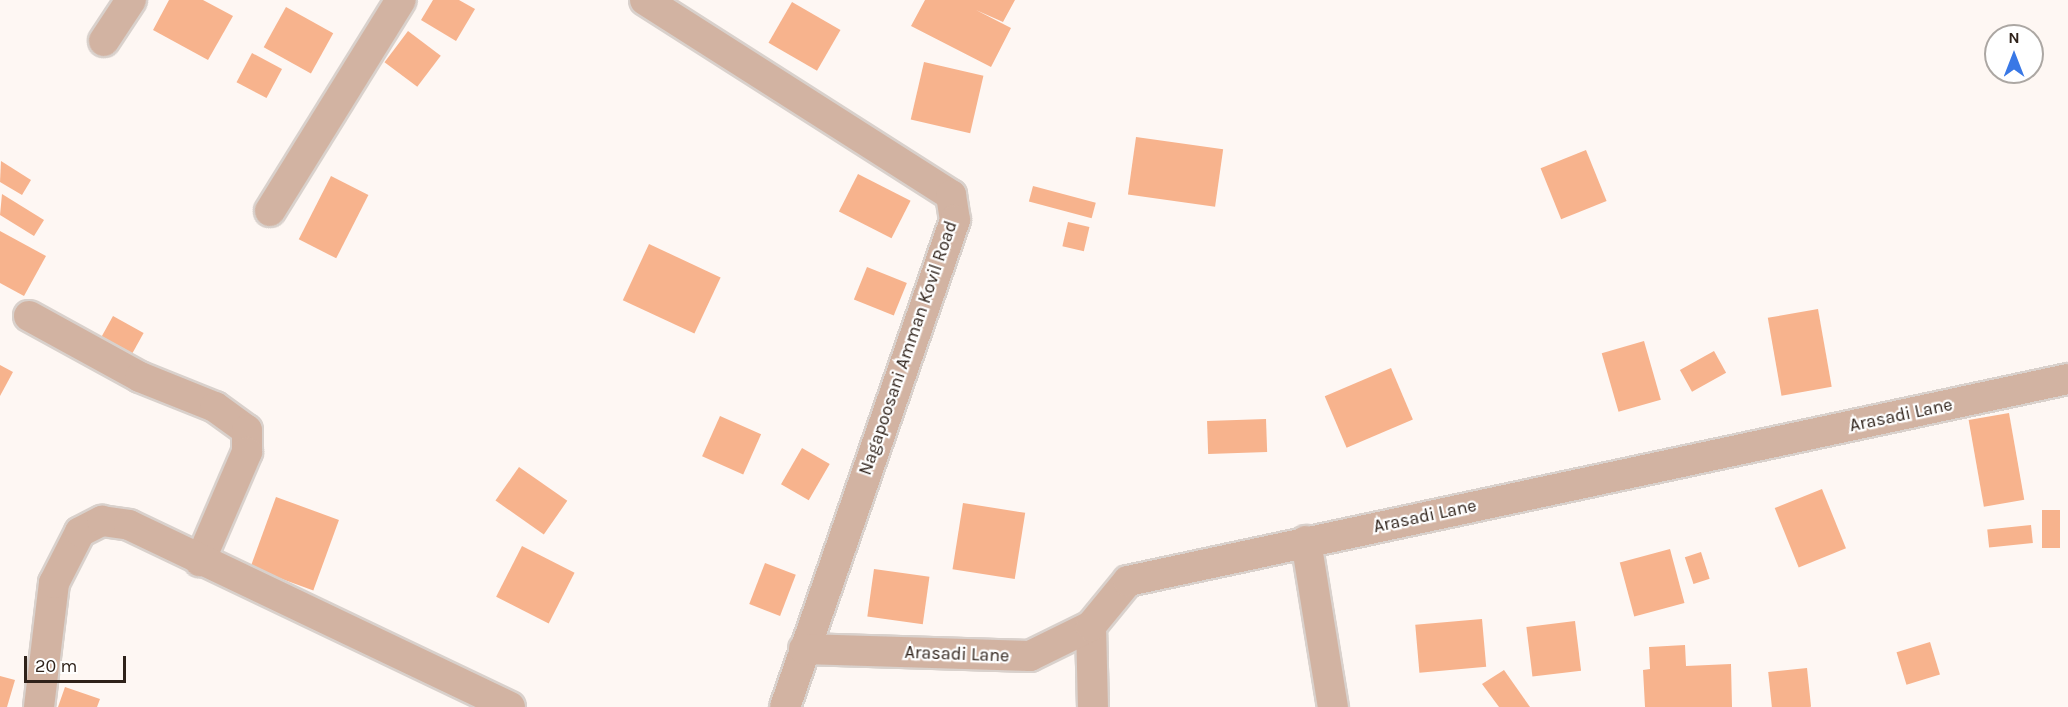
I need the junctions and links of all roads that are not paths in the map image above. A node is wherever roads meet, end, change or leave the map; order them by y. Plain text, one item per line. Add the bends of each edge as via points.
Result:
1 (131, 0) edge
2 (401, 0) edge
3 (645, 0) edge
4 (104, 41) dead end
5 (270, 211) dead end
6 (29, 316) dead end
7 (2068, 379) edge
8 (1306, 541) junction
9 (200, 561) junction
10 (1091, 626) junction
11 (804, 649) junction
12 (39, 707) edge
13 (510, 707) edge
14 (785, 707) edge
15 (1093, 707) edge
16 (1333, 707) edge

1 - 4 street
2 - 5 street
3 - 11 street, Nagapoosani Amman Kovil Road via 951,195 956,220
6 - 9 street via 140,377 215,407 247,430 247,452
7 - 8 street, Arasadi Lane
8 - 10 street, Arasadi Lane via 1128,581
8 - 16 street
9 - 12 street via 129,525 102,521 80,532 54,583
9 - 13 street
10 - 11 street, Arasadi Lane via 1030,656
10 - 15 street
11 - 14 street, Nagapoosani Amman Kovil Road

